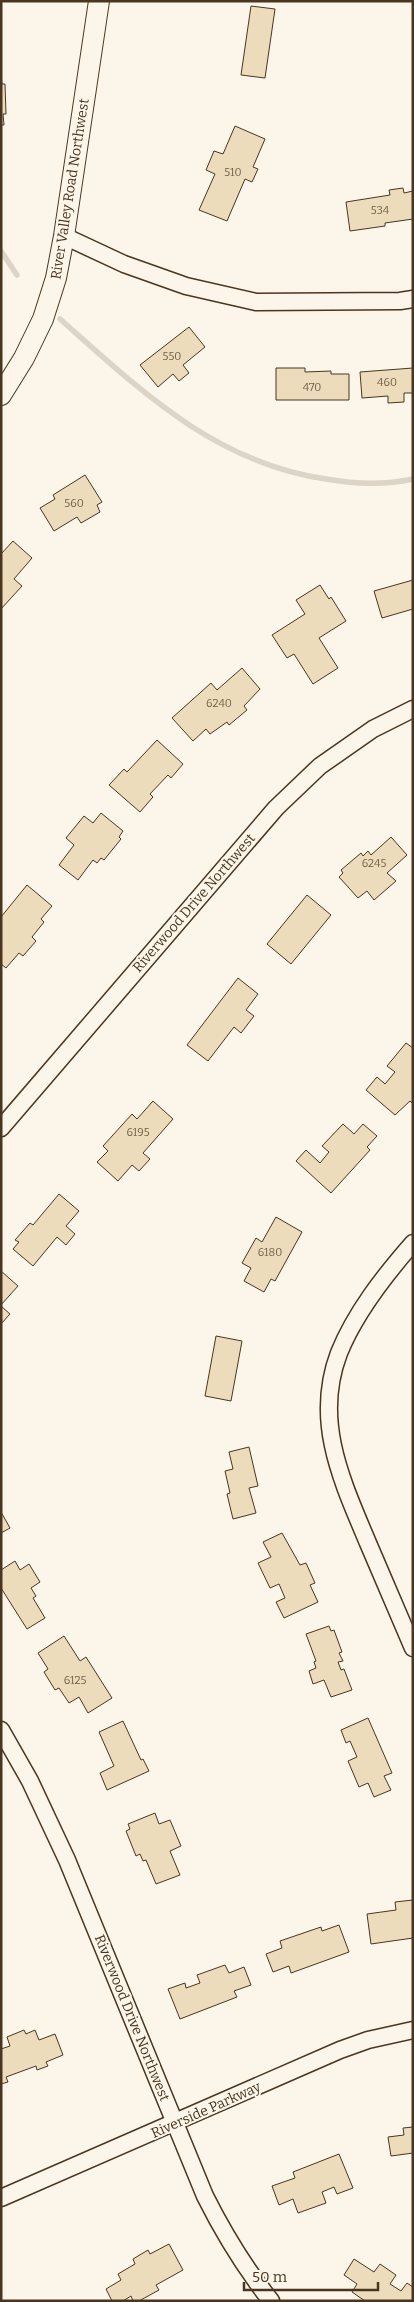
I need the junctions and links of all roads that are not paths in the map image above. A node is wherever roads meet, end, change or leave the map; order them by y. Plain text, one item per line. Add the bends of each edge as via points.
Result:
1 (99, 1) edge
2 (64, 236) junction
3 (413, 299) edge
4 (1, 395) edge
5 (413, 709) edge
6 (1, 1128) edge
7 (413, 1243) edge
8 (413, 1648) edge
9 (1, 1730) edge
10 (413, 2030) edge
11 (175, 2124) junction
12 (1, 2198) edge
13 (271, 2301) edge

1 - 2 street, River Valley Road Northwest
2 - 3 street via 124,264 186,286 256,302 400,302
2 - 4 street, River Valley Road Northwest via 56,278 43,319
5 - 6 street, Riverwood Drive Northwest via 373,729 320,766 276,808
7 - 8 street via 392,1266 351,1327 338,1355 331,1385 329,1418 332,1448 342,1480
9 - 11 street, Riverwood Drive Northwest via 30,1781 67,1860
10 - 11 street, Riverside Parkway via 340,2050
11 - 12 street, Riverside Parkway
11 - 13 street, Riverwood Drive Northwest via 224,2234

